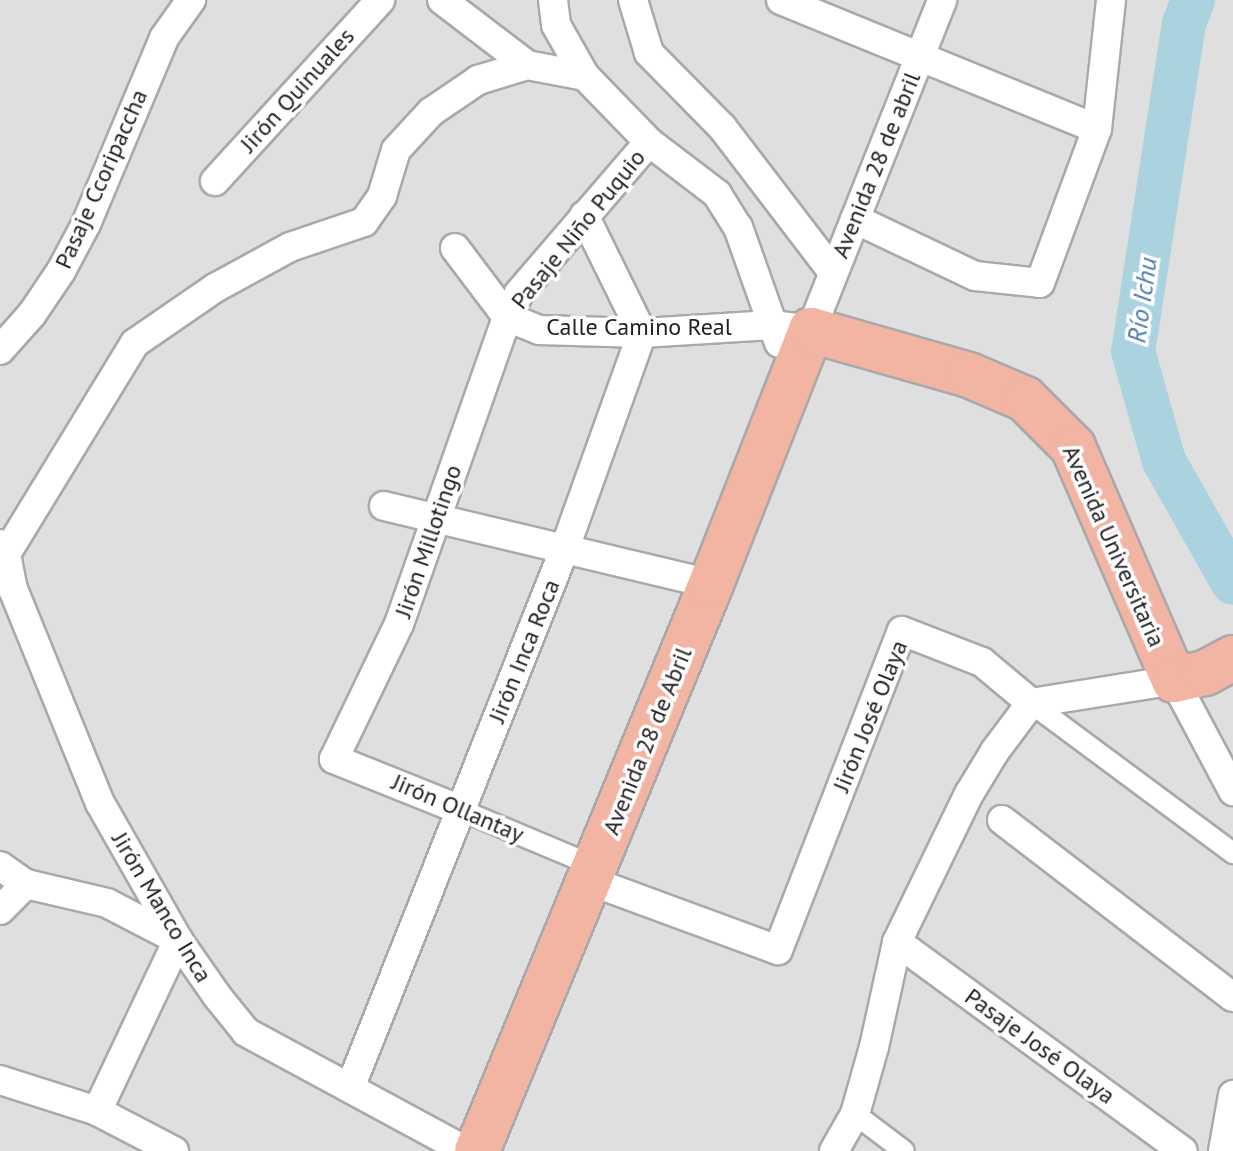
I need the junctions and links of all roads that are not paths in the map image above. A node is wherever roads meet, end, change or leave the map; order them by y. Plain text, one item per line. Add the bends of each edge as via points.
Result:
1 (191, 0) edge
2 (380, 0) edge
3 (442, 0) edge
4 (553, 0) edge
5 (633, 0) edge
6 (781, 0) edge
7 (942, 0) edge
8 (1111, 0) edge
9 (919, 56) junction
10 (527, 65) junction
11 (585, 76) junction
12 (1097, 129) junction
13 (649, 142) junction
14 (215, 181) dead end
15 (584, 215) junction
16 (855, 219) junction
17 (455, 248) dead end
18 (833, 272) junction
19 (507, 317) junction
20 (791, 328) junction
21 (642, 333) junction
22 (0, 350) edge
23 (384, 506) dead end
24 (436, 517) junction
25 (565, 548) junction
26 (3, 549) edge
27 (711, 584) junction
28 (1204, 670) edge
29 (1031, 703) junction
30 (334, 759) joint
31 (1233, 791) edge
32 (461, 810) junction
33 (1002, 820) dead end
34 (1233, 853) edge
35 (0, 866) edge
36 (585, 871) junction
37 (26, 884) junction
38 (0, 910) edge
39 (178, 940) junction
40 (897, 942) junction
41 (778, 950) joint
42 (1233, 997) edge
43 (0, 1080) edge
44 (350, 1088) junction
45 (1233, 1095) edge
46 (97, 1111) junction
47 (855, 1114) junction
48 (174, 1151) edge
49 (466, 1151) edge
50 (477, 1151) edge
51 (834, 1151) edge
52 (904, 1151) edge
53 (1183, 1151) edge
54 (1223, 1151) edge

1 - 22 street, Pasaje Ccoripaccha via 164,38 61,271
2 - 14 street, Jirón Quinuales
3 - 10 street
4 - 11 street via 556,25
5 - 18 street via 649,53 722,127
6 - 9 street
7 - 9 street, Avenida 28 de abril
8 - 12 street
9 - 12 street
9 - 16 street, Avenida 28 de abril
10 - 11 street
10 - 26 street via 478,80 431,112 396,150 382,196 364,222 290,247 215,288 135,343
11 - 13 street
12 - 16 street via 1040,283 975,276
13 - 15 street, Pasaje Niño Puquio
13 - 20 street via 717,194
15 - 19 street, Pasaje Niño Puquio via 519,293
15 - 21 street
16 - 18 street, Avenida 28 de abril
17 - 19 street
18 - 20 street, Avenida 28 de abril
19 - 21 street, Calle Camino Real via 539,330
19 - 24 street, Jirón Millotingo
20 - 21 street, Calle Camino Real
20 - 27 highway, Avenida 28 de Abril via 793,375
20 - 28 highway, Avenida Universitaria via 995,385 1025,399 1054,423
21 - 25 street, Jirón Inca Roca
23 - 24 street
24 - 25 street
24 - 30 street, Jirón Millotingo via 399,624
25 - 27 street
25 - 32 street, Jirón Inca Roca
26 - 39 street, Jirón Manco Inca via 13,589 100,803
27 - 36 highway, Avenida 28 de Abril
28 - 29 street
28 - 31 street
29 - 34 street, Jirón José Olaya
29 - 40 street via 969,794
29 - 41 street, Jirón José Olaya via 982,662 902,631
30 - 32 street, Jirón Ollantay
32 - 36 street, Jirón Ollantay
32 - 44 street, Jirón Inca Roca
33 - 42 street
35 - 37 street
36 - 41 street, Jirón Ollantay
36 - 50 highway, Avenida 28 de Abril
37 - 38 street
37 - 39 street via 107,903
39 - 44 street, Jirón Manco Inca via 246,1032
39 - 46 street
40 - 47 street
40 - 53 street, Pasaje José Olaya
43 - 46 street
44 - 49 street, Jirón Manco Inca
45 - 54 street
46 - 48 street
47 - 51 street
47 - 52 street

